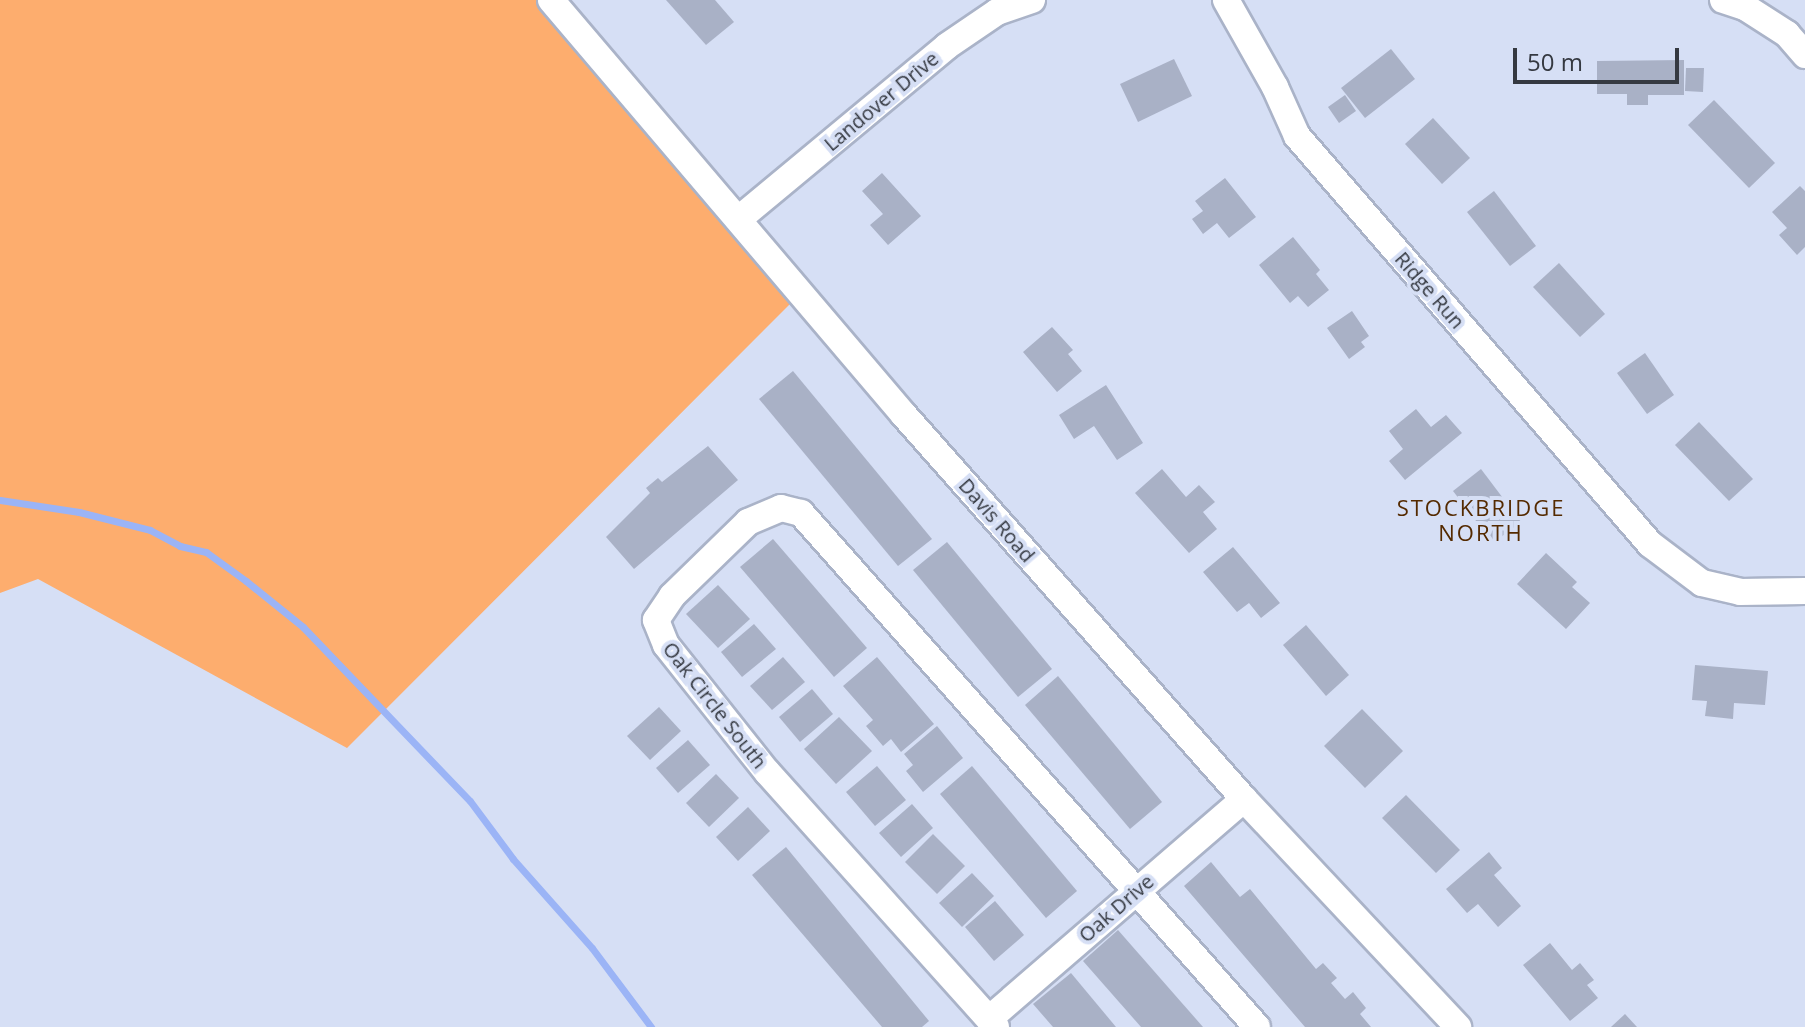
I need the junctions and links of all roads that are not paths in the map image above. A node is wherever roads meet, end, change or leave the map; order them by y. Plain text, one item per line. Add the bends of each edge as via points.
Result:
1 (551, 0) edge
2 (1032, 0) edge
3 (1226, 0) edge
4 (1723, 0) edge
5 (1805, 55) edge
6 (740, 218) junction
7 (1805, 591) edge
8 (1244, 799) junction
9 (1135, 892) junction
10 (992, 1023) edge
11 (1257, 1027) edge
12 (1458, 1027) edge

1 - 6 street, Davis Road
2 - 6 street, Landover Drive via 997,12 947,46
3 - 7 street, Ridge Run via 1297,136 1650,544 1702,583 1740,592
4 - 5 street via 1745,7 1787,34
6 - 8 street, Davis Road via 904,415
8 - 9 street, Oak Drive
8 - 12 street, Davis Road
9 - 10 street, Oak Drive
9 - 10 street, Oak Circle South via 801,513 781,508 748,522 672,596 656,620 666,645 767,772
9 - 11 street

